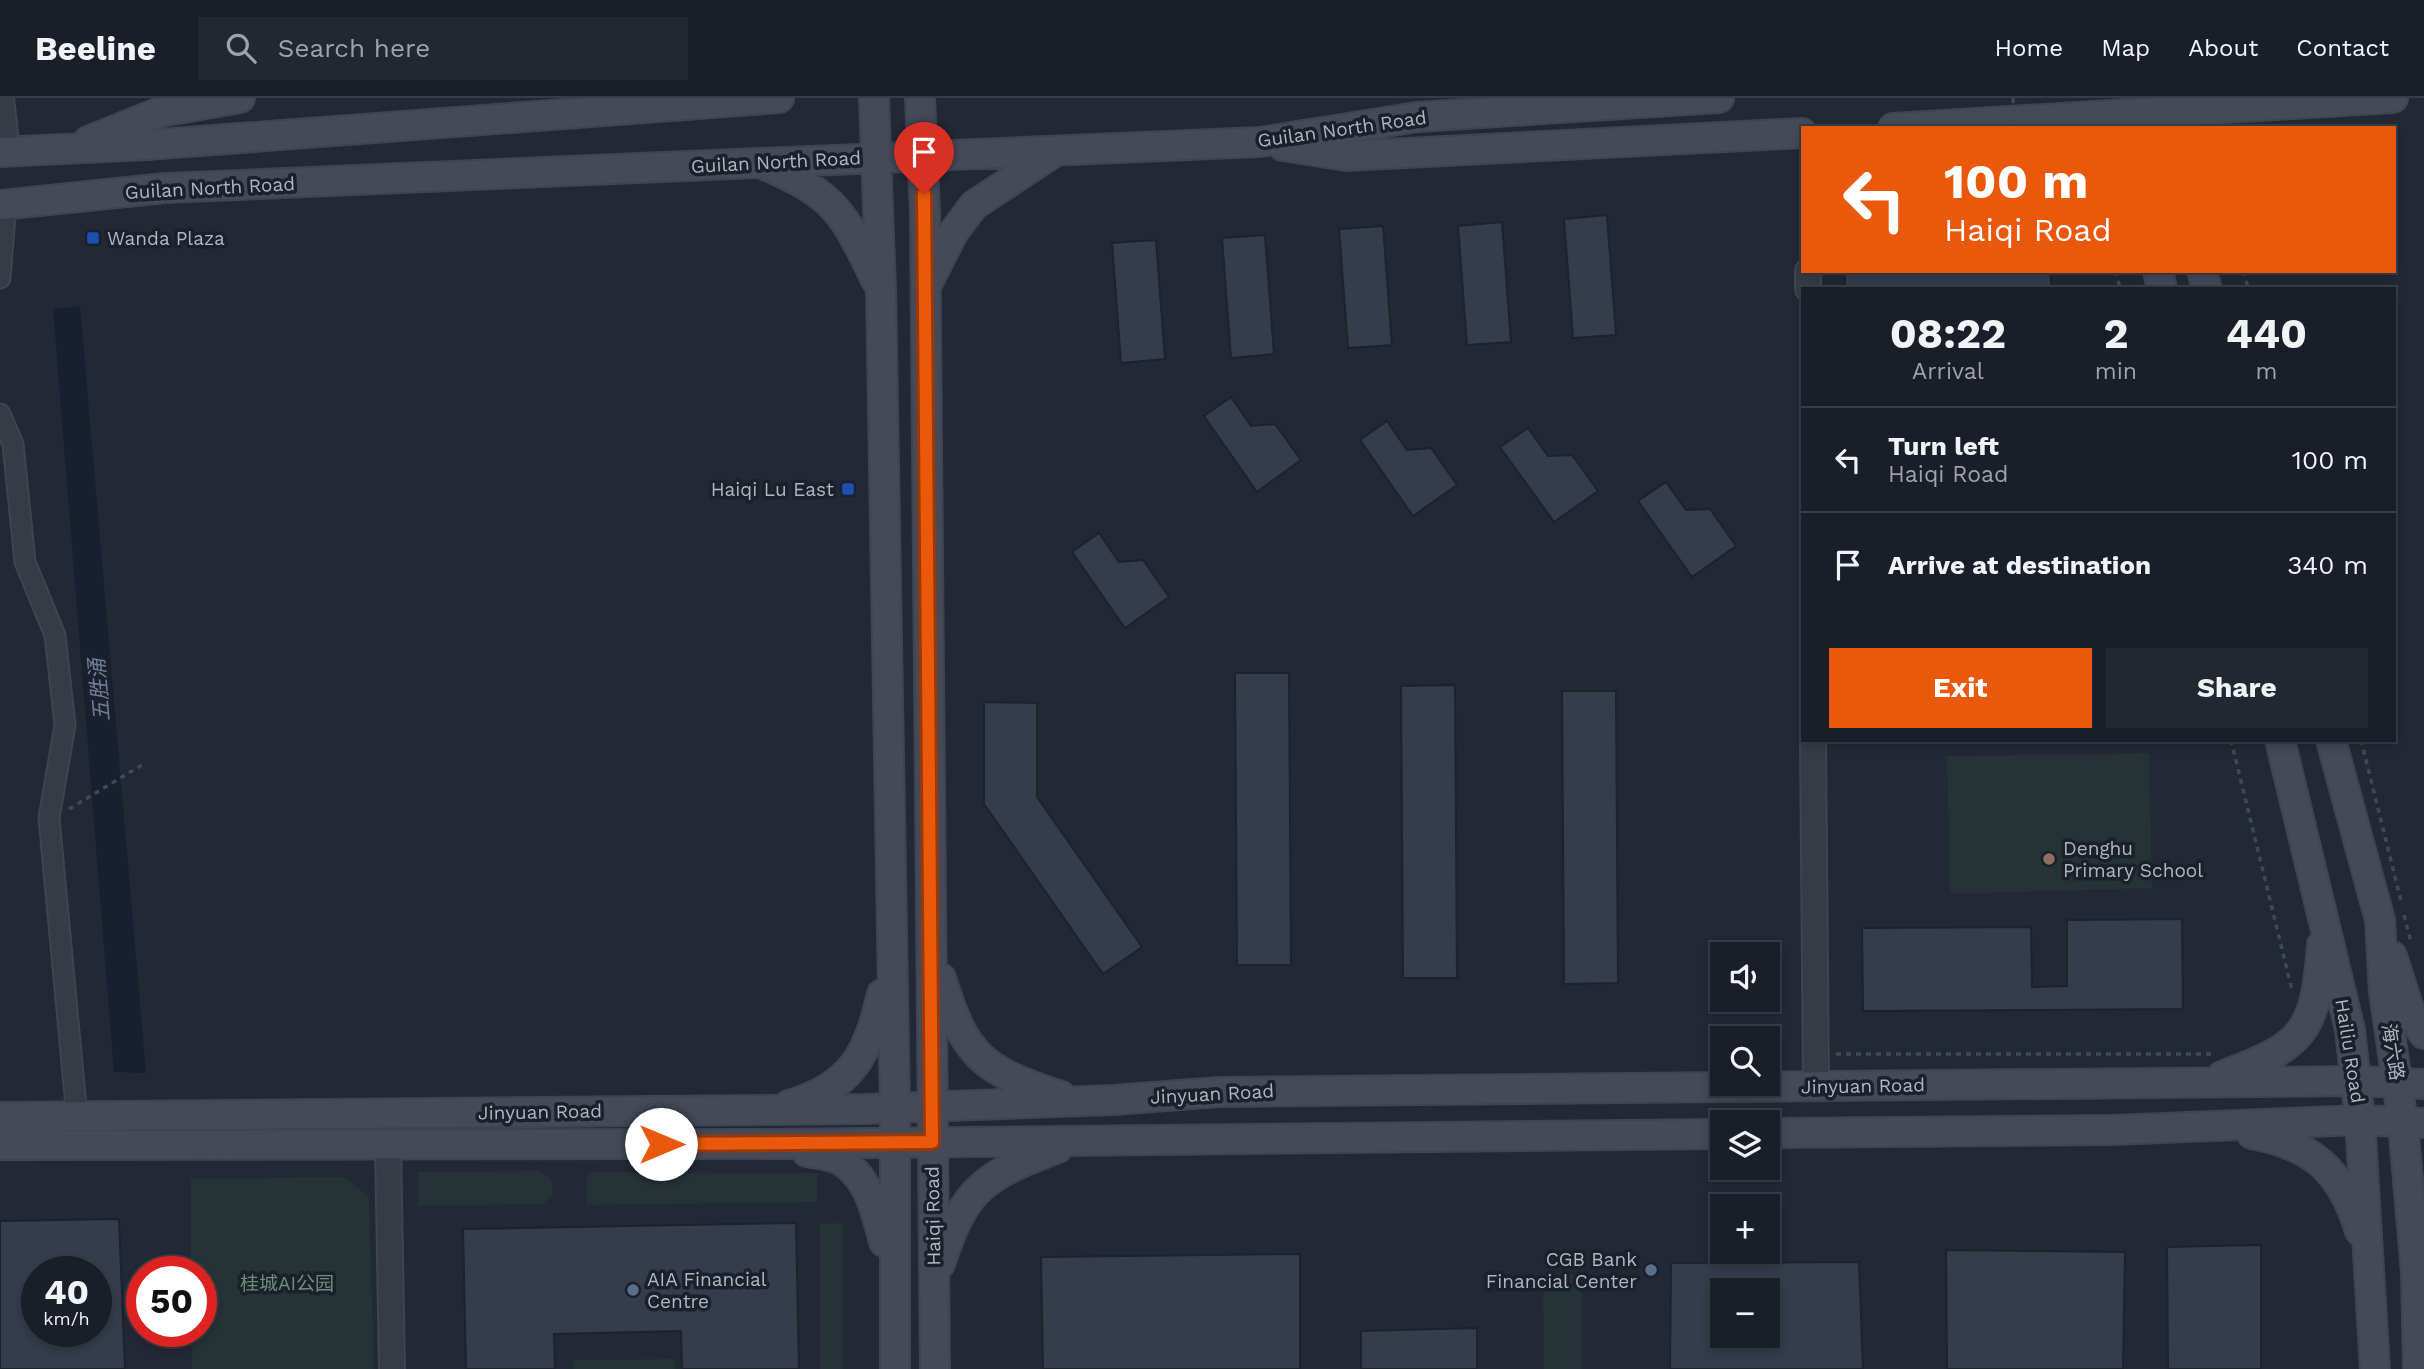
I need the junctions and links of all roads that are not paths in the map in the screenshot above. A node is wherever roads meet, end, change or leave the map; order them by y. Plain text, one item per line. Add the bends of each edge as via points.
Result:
1 (1, 98) edge
2 (240, 98) edge
3 (778, 98) edge
4 (874, 98) edge
5 (919, 98) edge
6 (1719, 98) edge
7 (2393, 98) edge
8 (160, 105) edge
9 (2215, 118) edge
10 (2103, 122) edge
11 (1963, 126) edge
12 (1801, 133) edge
13 (1260, 142) junction
14 (69, 148) junction
15 (4, 152) edge
16 (1054, 152) junction
17 (922, 155) junction
18 (877, 157) junction
19 (760, 163) junction
20 (3, 204) edge
21 (0, 278) edge
22 (926, 286) junction
23 (881, 290) junction
24 (0, 414) edge
25 (1813, 742) edge
26 (2281, 742) edge
27 (2332, 742) edge
28 (2325, 918) junction
29 (2380, 920) junction
30 (892, 950) junction
31 (932, 951) junction
32 (2424, 1034) edge
33 (2356, 1081) junction
34 (2205, 1083) junction
35 (2411, 1084) edge
36 (1815, 1086) junction
37 (1076, 1101) junction
38 (931, 1107) junction
39 (895, 1108) junction
40 (768, 1111) junction
41 (77, 1116) junction
42 (0, 1117) edge
43 (2360, 1120) junction
44 (2413, 1123) edge
45 (2208, 1126) junction
46 (1780, 1133) edge
47 (1710, 1134) edge
48 (1078, 1141) junction
49 (894, 1142) junction
50 (932, 1142) junction
51 (388, 1144) junction
52 (770, 1144) junction
53 (0, 1145) edge
54 (2420, 1261) edge
55 (2371, 1265) junction
56 (894, 1282) junction
57 (934, 1284) junction
58 (392, 1369) edge
59 (895, 1369) edge
60 (935, 1369) edge
61 (2375, 1369) edge
62 (2418, 1369) edge

1 - 15 street
2 - 8 main road
3 - 14 main road
4 - 18 main road
5 - 17 main road, Haiqi Road
6 - 13 main road, Guilan North Road via 1417,117
7 - 9 main road
8 - 14 main road
9 - 10 main road
10 - 11 main road
12 - 13 main road via 1346,156
13 - 16 main road, Guilan North Road
14 - 15 main road
16 - 17 main road, Guilan North Road
16 - 22 main road via 974,205 953,233
17 - 18 main road, Guilan North Road
17 - 22 main road, Haiqi Road
18 - 19 main road, Guilan North Road
18 - 23 main road
19 - 20 main road, Guilan North Road via 165,188
19 - 23 main road via 805,183 835,205
20 - 21 street
22 - 31 main road, Haiqi Road
23 - 30 main road
24 - 41 street via 13,444 25,562 55,635 65,725 49,818
25 - 36 street
26 - 28 main road, Hailiu Road
27 - 29 main road, 海六路
28 - 33 main road, Hailiu Road via 2350,1030
28 - 34 main road via 2319,990 2311,1018 2295,1042 2270,1058
29 - 32 main road via 2411,1015
29 - 35 main road, 海六路 via 2384,992
30 - 39 main road
30 - 40 main road via 872,1036 858,1061 813,1098
31 - 37 main road via 955,1023 970,1047 990,1066 1020,1082
31 - 38 main road, Haiqi Road
33 - 34 main road, Jinyuan Road
33 - 35 main road, Jinyuan Road
33 - 43 main road, Hailiu Road
34 - 36 main road, Jinyuan Road
35 - 44 main road, 海六路
36 - 37 main road, Jinyuan Road via 1219,1092
37 - 38 main road, Jinyuan Road
38 - 39 main road, Jinyuan Road
38 - 50 main road, Haiqi Road
39 - 40 main road, Jinyuan Road
39 - 49 main road
40 - 41 main road, Jinyuan Road
41 - 42 main road, Jinyuan Road
43 - 44 main road
43 - 45 main road
43 - 55 main road, Hailiu Road
44 - 54 main road, 海六路
45 - 46 main road
45 - 55 main road via 2287,1141 2316,1158 2339,1183 2356,1216
47 - 48 main road, Jinyuan Road
48 - 50 main road, Jinyuan Road
48 - 57 main road via 987,1180 964,1205
49 - 50 main road, Jinyuan Road
49 - 52 main road, Jinyuan Road
49 - 56 main road
50 - 57 main road, Haiqi Road
51 - 52 main road, Jinyuan Road
51 - 53 main road, Jinyuan Road
51 - 58 street
52 - 56 main road via 838,1159 860,1177 875,1208
54 - 62 main road, 海六路
55 - 61 main road, Hailiu Road
56 - 59 main road
57 - 60 main road, Haiqi Road

